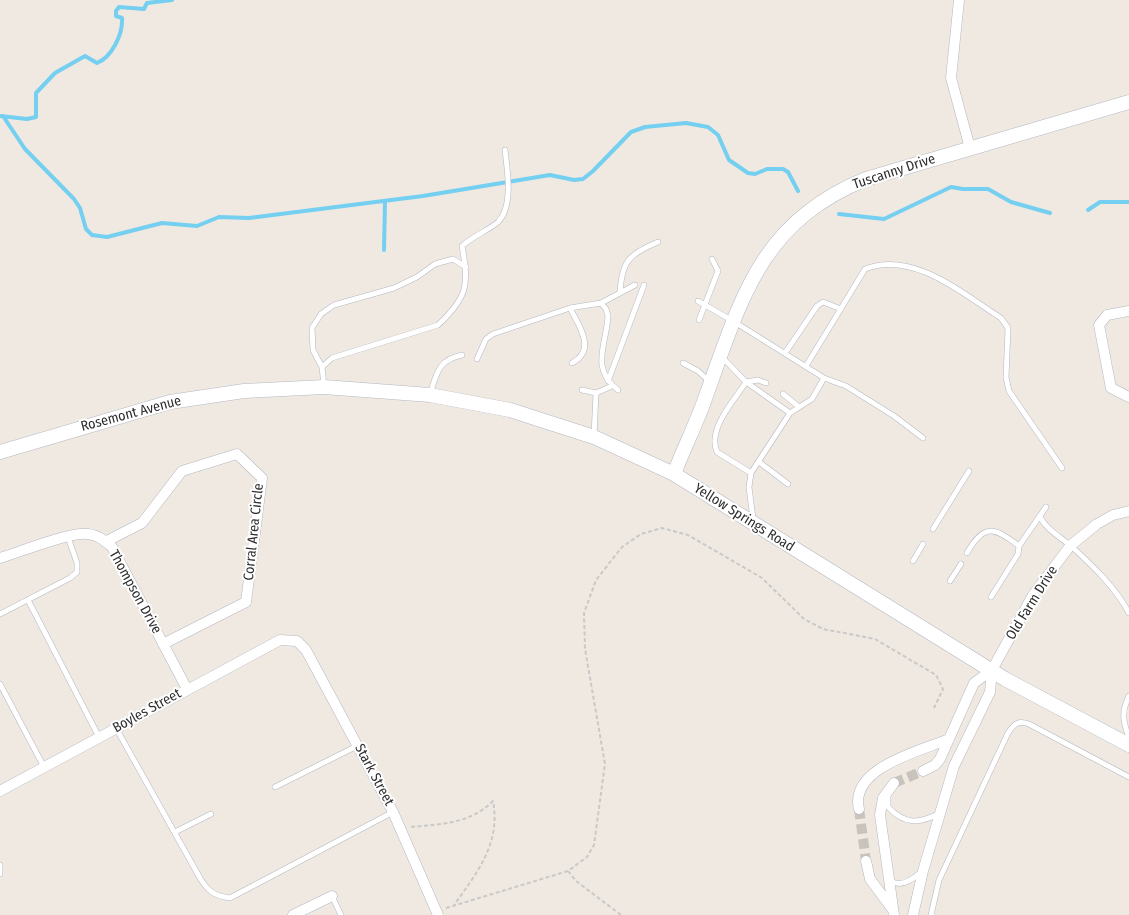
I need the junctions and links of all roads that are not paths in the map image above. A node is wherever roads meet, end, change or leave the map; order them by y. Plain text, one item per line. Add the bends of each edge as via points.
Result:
1 (959, 0) edge
2 (1129, 102) edge
3 (970, 148) junction
4 (505, 150) dead end
5 (658, 242) dead end
6 (712, 259) dead end
7 (466, 267) junction
8 (635, 285) dead end
9 (644, 285) dead end
10 (620, 292) junction
11 (698, 301) dead end
12 (600, 303) junction
13 (706, 306) junction
14 (570, 308) junction
15 (841, 309) junction
16 (1129, 311) edge
17 (699, 320) dead end
18 (734, 321) junction
19 (785, 353) junction
20 (462, 355) dead end
21 (721, 355) junction
22 (477, 359) dead end
23 (572, 363) dead end
24 (683, 363) dead end
25 (806, 366) junction
26 (322, 367) junction
27 (824, 378) junction
28 (746, 382) junction
29 (610, 384) junction
30 (711, 384) junction
31 (766, 384) dead end
32 (324, 387) junction
33 (582, 390) dead end
34 (618, 390) dead end
35 (596, 393) junction
36 (783, 394) dead end
37 (430, 395) junction
38 (1129, 397) edge
39 (799, 406) junction
40 (790, 413) junction
41 (594, 436) junction
42 (923, 438) dead end
43 (0, 452) edge
44 (758, 462) junction
45 (1062, 468) dead end
46 (969, 471) dead end
47 (751, 473) junction
48 (674, 474) junction
49 (788, 484) dead end
50 (1046, 507) dead end
51 (1129, 511) edge
52 (1040, 517) junction
53 (753, 525) junction
54 (932, 529) dead end
55 (68, 537) junction
56 (105, 542) junction
57 (923, 544) dead end
58 (1019, 546) junction
59 (1070, 546) junction
60 (967, 553) dead end
61 (0, 558) edge
62 (913, 561) dead end
63 (961, 564) dead end
64 (950, 581) dead end
65 (991, 597) dead end
66 (28, 600) junction
67 (1129, 613) edge
68 (0, 614) edge
69 (298, 641) joint
70 (163, 644) junction
71 (992, 670) junction
72 (0, 684) edge
73 (187, 689) junction
74 (1129, 696) edge
75 (116, 728) junction
76 (100, 737) junction
77 (949, 738) junction
78 (1129, 738) edge
79 (1129, 745) edge
80 (358, 746) junction
81 (44, 767) junction
82 (923, 771) tunnel mouth
83 (1129, 777) edge
84 (274, 787) dead end
85 (891, 787) joint
86 (0, 791) edge
87 (859, 809) tunnel mouth
88 (394, 812) junction
89 (940, 813) junction
90 (211, 814) dead end
91 (175, 832) junction
92 (866, 861) tunnel mouth
93 (0, 865) edge
94 (922, 870) junction
95 (0, 874) edge
96 (889, 879) junction
97 (332, 896) joint
98 (438, 913) edge
99 (893, 913) edge
100 (293, 915) edge
101 (341, 915) edge
102 (913, 915) edge
103 (932, 915) edge

1 - 3 street via 951,78
2 - 3 main road, Tuscanny Drive
3 - 18 main road, Tuscanny Drive via 866,179 826,198 795,223 768,254 752,278
4 - 7 lane via 506,204 498,221 462,246
5 - 10 lane via 637,251 624,263
6 - 13 lane via 718,271
7 - 26 lane via 465,292 452,312 438,325 332,358
7 - 26 lane via 453,259 435,264 394,288 334,305 321,314 312,328 313,350
8 - 10 lane
9 - 29 lane
10 - 12 lane
11 - 13 lane
12 - 14 lane
12 - 29 lane via 608,316 601,368
13 - 17 lane
13 - 18 lane
14 - 22 lane via 493,334 486,339
14 - 23 lane via 586,343 582,356
15 - 19 lane via 823,302 817,306
15 - 25 lane
15 - 45 lane via 865,269 875,265 912,267 927,272 1001,318 1008,328 1006,377 1009,390
16 - 38 street via 1107,315 1099,325 1111,388
18 - 19 lane
18 - 21 main road, Tuscanny Drive
19 - 25 lane
20 - 37 lane via 450,358 439,368
21 - 28 lane
21 - 30 main road, Tuscanny Drive
24 - 30 lane via 698,371
25 - 27 lane
26 - 32 lane
27 - 39 lane via 812,399
27 - 42 lane via 846,386
28 - 31 lane via 758,380
28 - 40 lane
28 - 47 lane via 715,431 714,446 716,452
29 - 34 lane
29 - 35 lane
30 - 48 main road, Tuscanny Drive
32 - 37 main road, Yellow Springs Road
32 - 43 main road, Rosemont Avenue via 244,391 170,402
33 - 35 lane
35 - 41 lane
36 - 39 lane
37 - 41 main road, Yellow Springs Road via 510,410
39 - 40 lane
40 - 44 lane
41 - 48 main road, Yellow Springs Road
44 - 47 lane
44 - 49 lane
46 - 54 lane
47 - 53 lane via 749,487
48 - 53 main road, Yellow Springs Road
50 - 52 lane
51 - 59 street, Old Farm Drive via 1096,524
52 - 58 lane
52 - 59 lane via 1045,526
53 - 71 main road, Yellow Springs Road
55 - 56 street, Thompson Drive via 87,534
55 - 61 street, Thompson Drive
55 - 66 lane via 77,572
56 - 70 street, Thompson Drive via 112,547
56 - 70 street, Corral Area Circle via 142,523 182,471 237,454 262,478 246,602
57 - 62 lane
58 - 60 lane via 995,531 986,532 977,536
58 - 65 lane via 1018,554
59 - 67 lane via 1103,578
59 - 71 street, Old Farm Drive via 1033,595
63 - 64 lane
66 - 68 lane
66 - 76 lane
69 - 73 street, Boyles Street via 280,640
69 - 80 street, Stark Street
70 - 73 street, Thompson Drive
71 - 77 street via 974,683
71 - 79 main road, Yellow Springs Road
71 - 89 street via 990,692 954,766
72 - 81 lane
73 - 75 street, Boyles Street
74 - 78 lane via 1123,709 1123,720
75 - 76 street, Boyles Street
75 - 91 lane
76 - 81 street, Boyles Street
77 - 82 street via 940,759
77 - 87 street via 879,768 866,778 858,791
80 - 84 lane
80 - 88 street, Stark Street
81 - 86 street, Boyles Street
83 - 103 lane via 1029,724 1022,721 1014,724 939,880
85 - 89 lane via 888,807 897,816 910,821 925,821
85 - 96 street via 883,798 880,815
88 - 91 lane via 230,898 218,897 208,890
88 - 98 street, Stark Street
89 - 94 street
90 - 91 lane
92 - 99 street via 870,880
93 - 95 lane
94 - 96 lane via 902,884 892,883
94 - 102 street
96 - 99 street
97 - 100 street
97 - 101 lane

